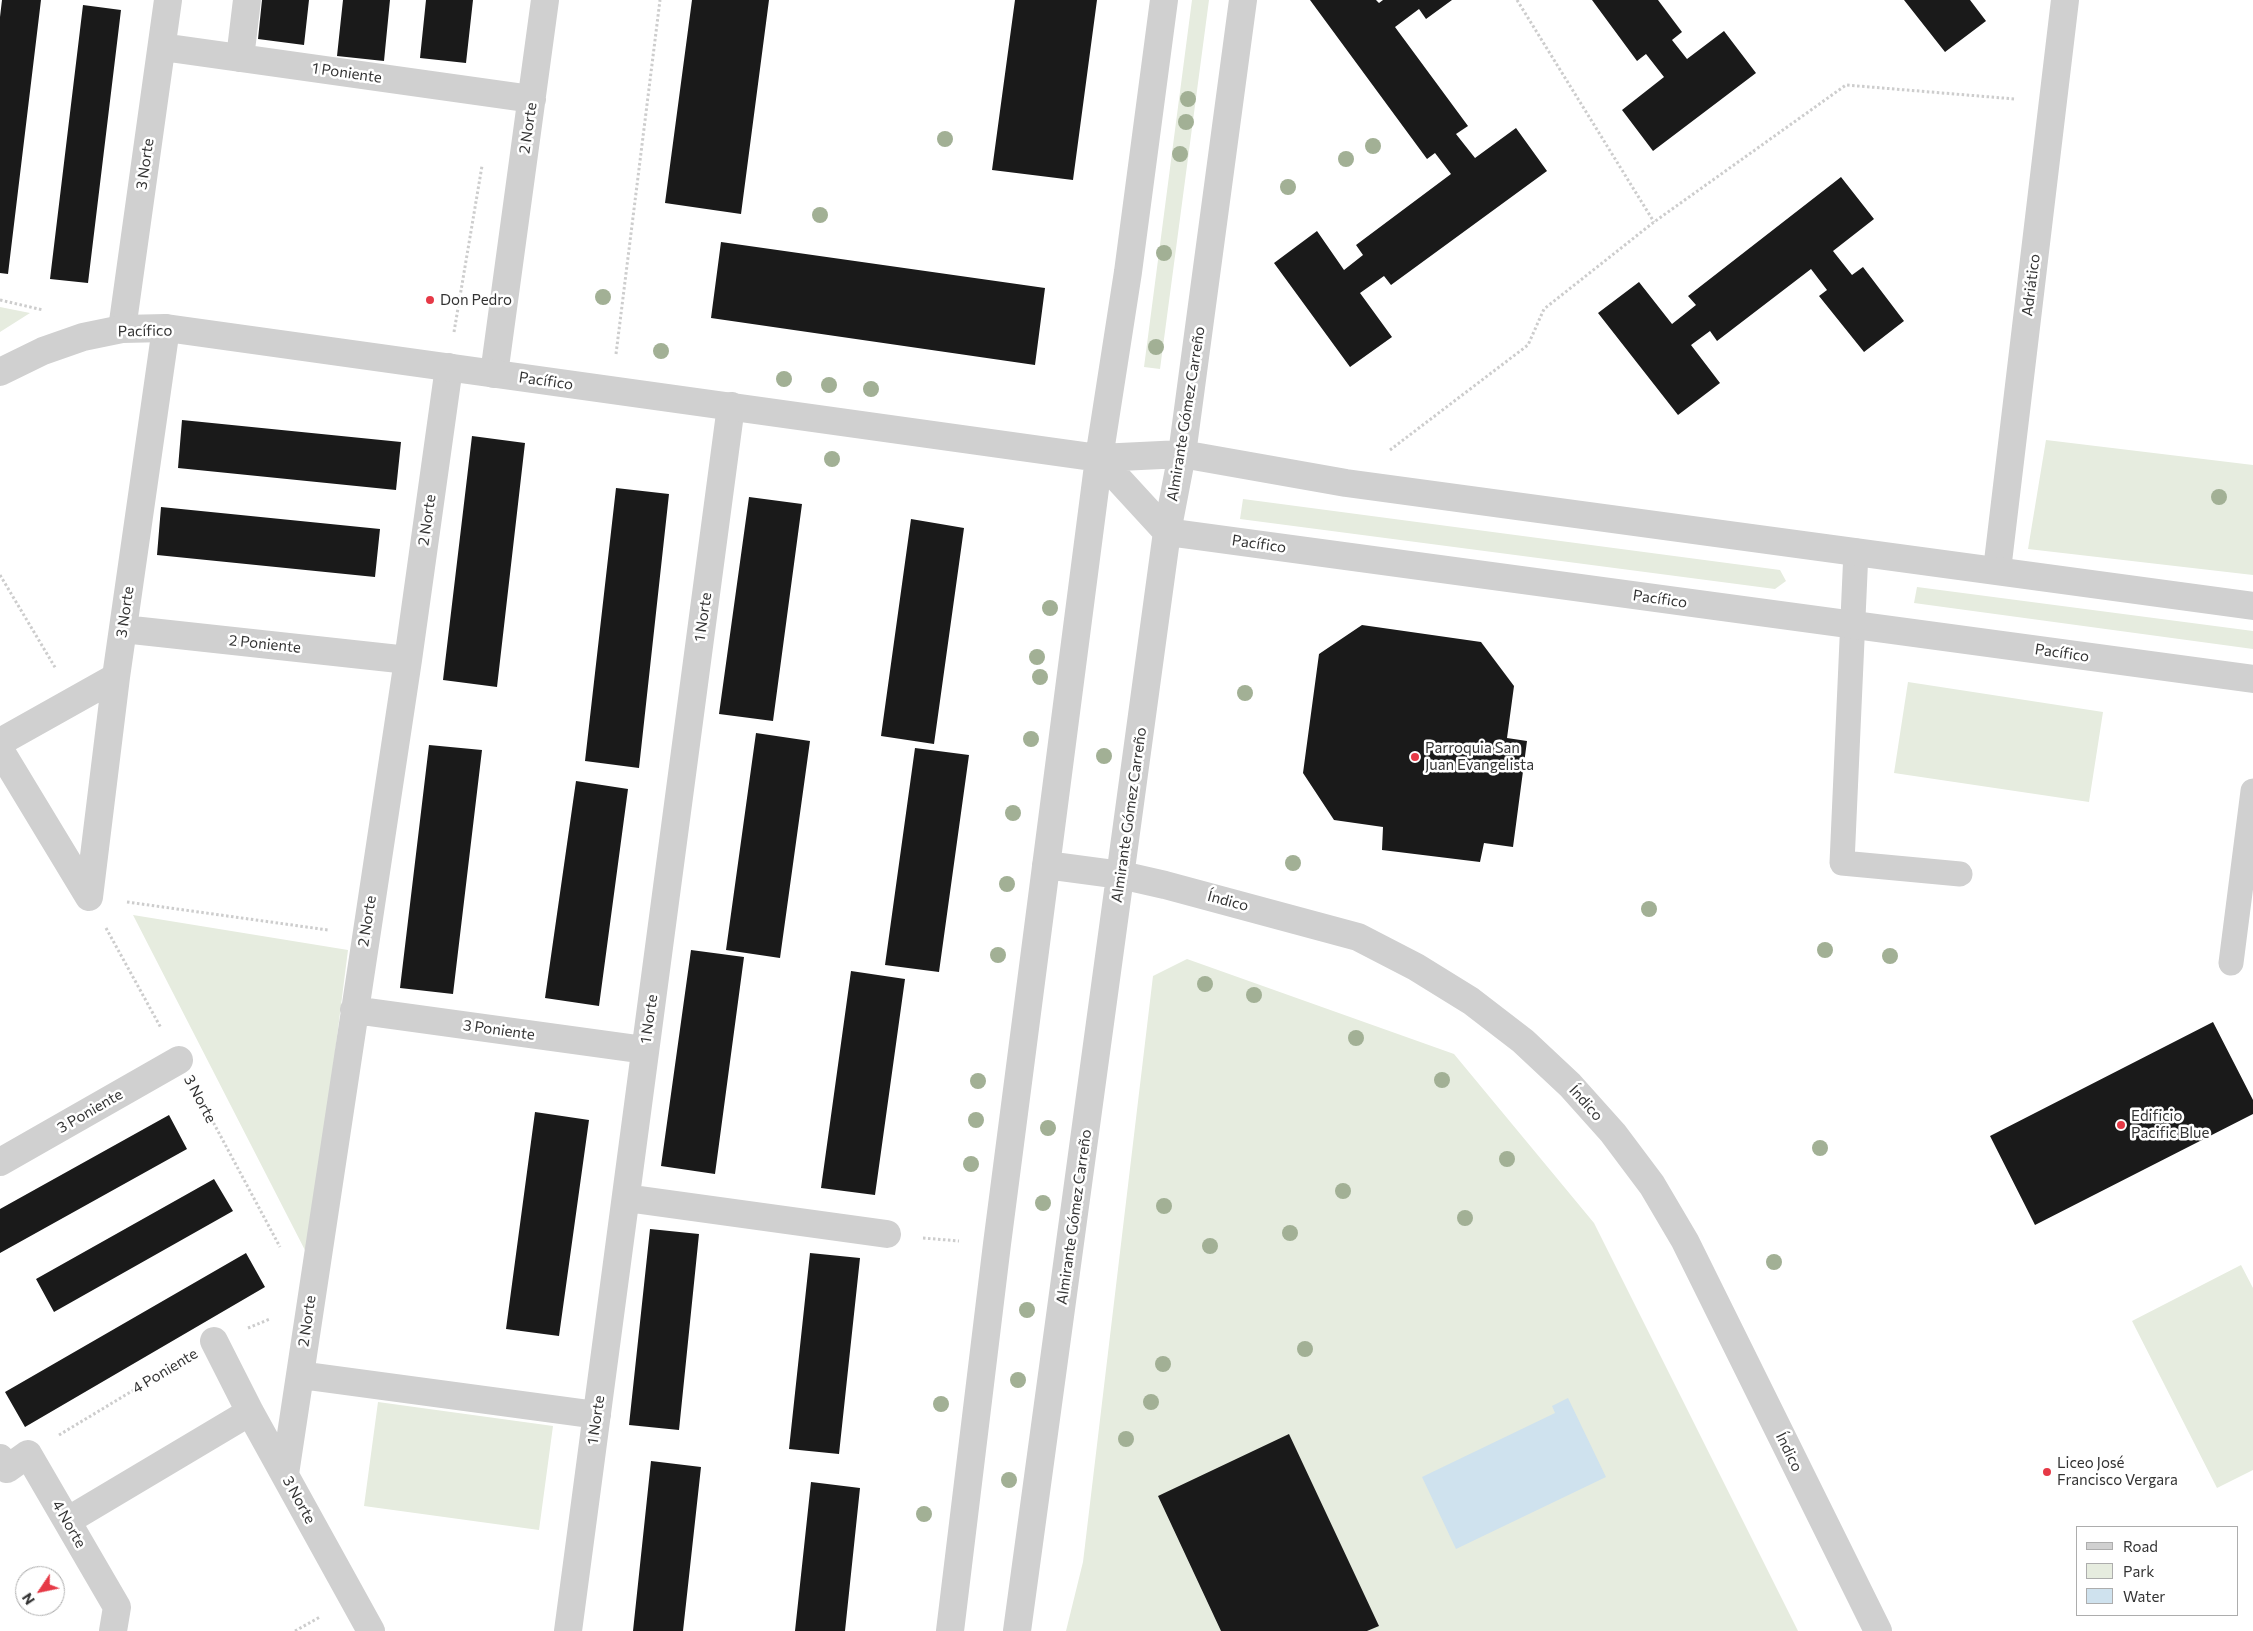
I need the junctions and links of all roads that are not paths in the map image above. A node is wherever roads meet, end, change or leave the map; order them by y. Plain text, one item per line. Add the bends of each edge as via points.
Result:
1 (168, 0) edge
2 (248, 0) edge
3 (545, 0) edge
4 (1164, 0) edge
5 (2065, 0) edge
6 (1245, 1) edge
7 (162, 47) junction
8 (240, 58) junction
9 (532, 99) junction
10 (166, 328) junction
11 (122, 329) junction
12 (448, 367) junction
13 (0, 372) edge
14 (494, 374) junction
15 (731, 406) junction
16 (1182, 454) junction
17 (1099, 458) junction
18 (1167, 532) junction
19 (1856, 551) junction
20 (1997, 570) junction
21 (2253, 606) edge
22 (1854, 625) junction
23 (123, 628) junction
24 (408, 660) junction
25 (116, 677) junction
26 (2253, 679) edge
27 (0, 742) edge
28 (0, 750) edge
29 (2253, 791) edge
30 (1046, 865) junction
31 (1960, 874) dead end
32 (1121, 875) junction
33 (2231, 962) dead end
34 (354, 1010) junction
35 (645, 1050) junction
36 (179, 1060) road end
37 (0, 1162) edge
38 (626, 1198) junction
39 (887, 1234) road end
40 (214, 1341) road end
41 (300, 1375) junction
42 (250, 1412) junction
43 (597, 1415) junction
44 (0, 1458) edge
45 (285, 1474) junction
46 (67, 1520) junction
47 (113, 1631) edge
48 (371, 1631) edge
49 (568, 1631) edge
50 (950, 1631) edge
51 (1018, 1631) edge
52 (1878, 1631) edge

1 - 7 street, 3 Norte
2 - 8 street
3 - 9 street, 2 Norte
4 - 17 street via 1128,272
5 - 20 street, Adriático
6 - 16 street, Almirante Gómez Carreño
7 - 8 street, 1 Poniente
7 - 11 street, 3 Norte
8 - 9 street, 1 Poniente
9 - 14 street, 2 Norte
10 - 11 street, Pacífico
10 - 12 street, Pacífico
10 - 23 street, 3 Norte
11 - 13 street, Pacífico via 43,351
12 - 14 street, Pacífico
12 - 24 street, 2 Norte
14 - 15 street, Pacífico
15 - 17 street, Pacífico
15 - 35 street, 1 Norte
16 - 17 street, Pacífico
16 - 18 street, Almirante Gómez Carreño
16 - 19 street, Pacífico via 1346,483
17 - 18 street
17 - 30 street
18 - 22 street, Pacífico
18 - 32 street, Almirante Gómez Carreño
19 - 20 street, Pacífico
19 - 22 lane
20 - 21 street, Pacífico
22 - 26 street, Pacífico
22 - 31 lane via 1842,863
23 - 24 street, 2 Poniente
23 - 25 street, 3 Norte
24 - 34 street, 2 Norte
25 - 27 street
25 - 28 street, 3 Norte via 89,897
29 - 33 lane
30 - 32 street, Índico
30 - 50 street
32 - 51 street, Almirante Gómez Carreño
32 - 52 street, Índico via 1209,895 1358,938 1416,967 1471,1001 1570,1085 1613,1133 1652,1185 1685,1241
34 - 35 street, 3 Poniente
34 - 41 street, 2 Norte
35 - 38 street, 1 Norte
36 - 37 street, 3 Poniente
38 - 39 street
38 - 43 street, 1 Norte
40 - 42 street, 3 Norte
41 - 43 street
41 - 45 street, 2 Norte
42 - 45 street, 3 Norte
42 - 46 street
43 - 49 street, 1 Norte
44 - 46 street, 4 Norte via 7,1469 28,1454
45 - 48 street, 3 Norte
46 - 47 street, 4 Norte via 117,1607

